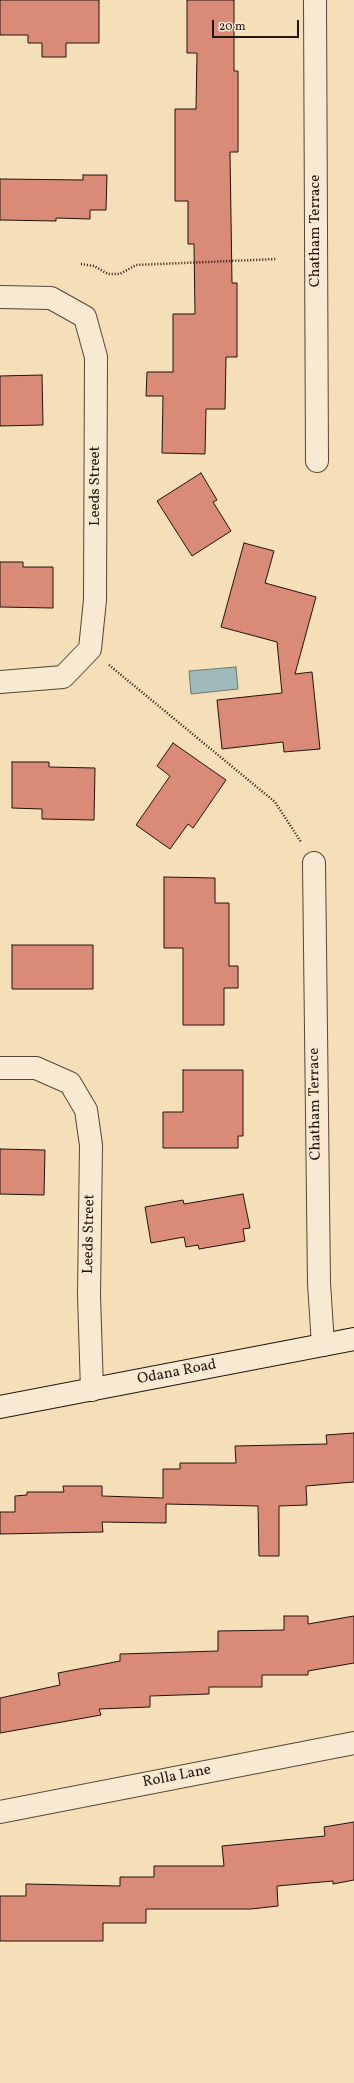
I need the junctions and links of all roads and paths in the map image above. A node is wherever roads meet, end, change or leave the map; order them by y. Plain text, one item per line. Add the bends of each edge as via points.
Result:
1 (315, 0) edge
2 (277, 259) dead end
3 (81, 264) dead end
4 (0, 297) edge
5 (317, 461) dead end
6 (107, 663) dead end
7 (0, 682) edge
8 (314, 863) joint
9 (0, 1068) edge
10 (354, 1339) edge
11 (323, 1345) junction
12 (92, 1390) junction
13 (0, 1407) edge
14 (354, 1743) edge
15 (0, 1812) edge

1 - 5 street, Chatham Terrace
2 - 3 path via 136,265 120,274 108,274 94,266
4 - 7 street, Leeds Street via 51,298 85,318 96,357 95,600 90,649 63,677
6 - 8 path via 275,802
8 - 11 street, Chatham Terrace via 319,1283
9 - 12 street, Leeds Street via 36,1068 70,1083 86,1110 91,1145 89,1295
10 - 11 street, Odana Road
11 - 12 street, Odana Road
12 - 13 street, Odana Road
14 - 15 street, Rolla Lane

